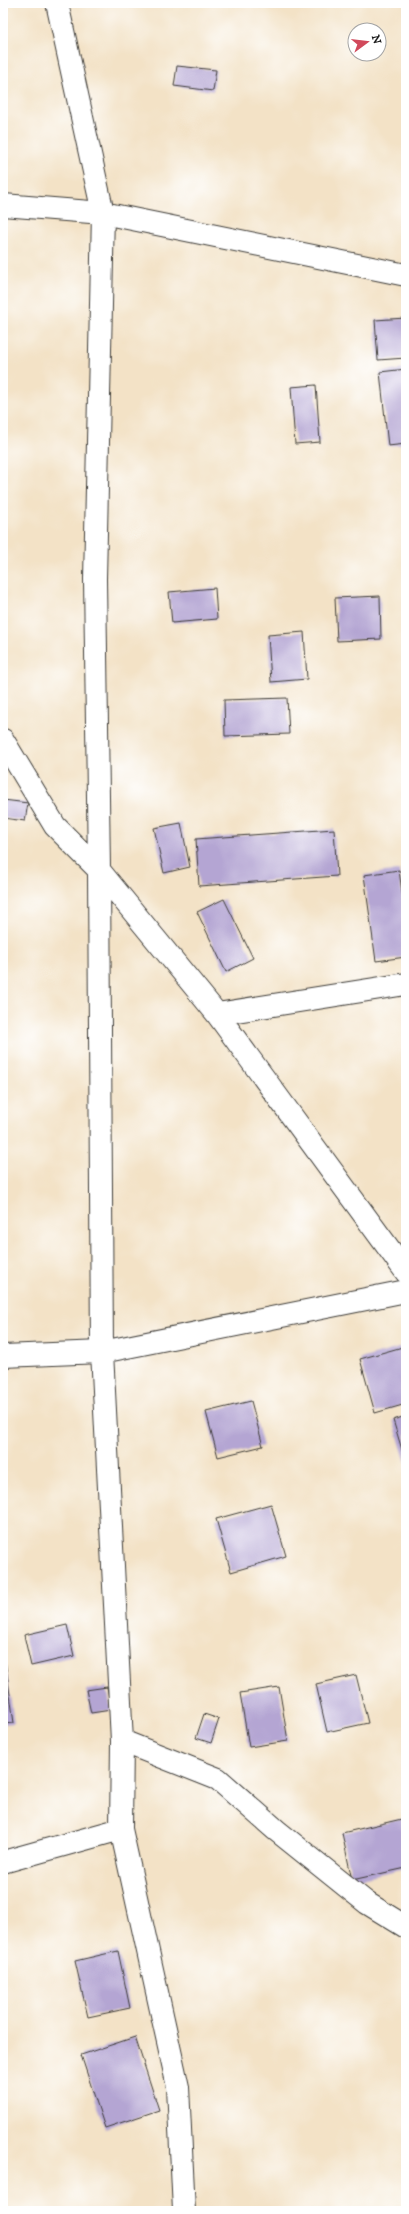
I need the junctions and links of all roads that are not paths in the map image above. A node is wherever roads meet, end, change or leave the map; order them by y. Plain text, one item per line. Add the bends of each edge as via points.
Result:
1 (57, 3) edge
2 (3, 205) edge
3 (103, 213) junction
4 (406, 275) edge
5 (3, 740) edge
6 (99, 870) junction
7 (406, 984) edge
8 (216, 1014) junction
9 (406, 1272) edge
10 (406, 1291) edge
11 (102, 1352) junction
12 (3, 1356) edge
13 (122, 1741) junction
14 (121, 1829) junction
15 (3, 1862) edge
16 (406, 1927) edge
17 (184, 2211) edge

1 - 3 street
2 - 3 street
3 - 4 street
3 - 6 street via 94,579
5 - 6 street via 55,826
6 - 8 street
6 - 11 street
7 - 8 street
8 - 9 street
10 - 11 street
11 - 12 street
11 - 13 street
13 - 14 street
13 - 16 street via 218,1779 276,1830 361,1898
14 - 15 street
14 - 17 street via 178,2087

